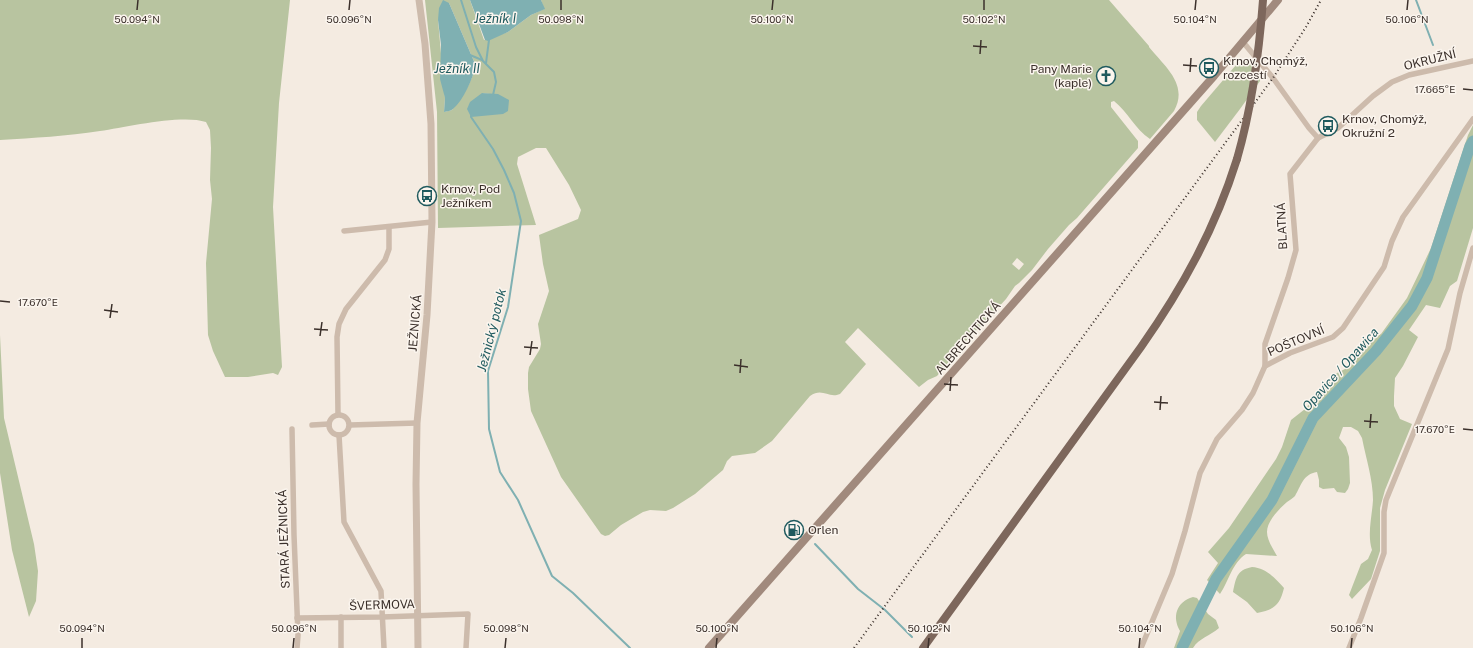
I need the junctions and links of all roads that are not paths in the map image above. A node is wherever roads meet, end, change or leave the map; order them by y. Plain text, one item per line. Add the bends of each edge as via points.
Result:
1 (419, 0) edge
2 (1263, 0) edge
3 (1278, 0) edge
4 (1243, 42) junction
5 (1473, 60) edge
6 (1473, 119) edge
7 (1318, 138) junction
8 (432, 222) junction
9 (389, 227) junction
10 (344, 231) dead end
11 (1473, 248) edge
12 (1265, 366) junction
13 (338, 414) junction
14 (417, 423) junction
15 (328, 424) junction
16 (350, 424) junction
17 (312, 425) dead end
18 (292, 429) dead end
19 (339, 435) junction
20 (418, 615) junction
21 (382, 617) junction
22 (297, 618) junction
23 (341, 618) junction
24 (297, 648) edge
25 (341, 648) edge
26 (384, 648) edge
27 (418, 648) edge
28 (466, 648) edge
29 (709, 648) edge
30 (923, 648) edge
31 (1141, 648) edge
32 (1349, 648) edge

1 - 8 street, JEŽNICKÁ via 431,124
2 - 30 main road, bridge via 1254,81 1237,159 1225,194 1192,268 1141,347
3 - 4 main road, ALBRECHTICKÁ
4 - 7 street
4 - 29 main road, ALBRECHTICKÁ
5 - 7 street, OKRUŽNÍ via 1409,75 1392,82 1338,128
6 - 12 street, POŠTOVNÍ via 1403,217 1384,267 1343,328 1333,337
7 - 12 street, BLATNÁ via 1290,174 1296,250 1266,344
8 - 9 street
8 - 14 street, JEŽNICKÁ
9 - 10 street
9 - 13 street via 389,249 385,260 349,304 339,324
11 - 32 street via 1448,349 1386,500 1384,553
12 - 31 street, POŠTOVNÍ via 1253,394 1217,438 1209,455 1196,486 1172,574
13 - 15 street via 330,419
13 - 16 street via 344,415
14 - 16 street
14 - 20 street, JEŽNICKÁ
15 - 17 street
15 - 19 street via 330,430
16 - 19 street via 344,434
18 - 22 street, STARÁ JEŽNICKÁ
19 - 21 street via 344,522 381,590
20 - 21 street, ŠVERMOVA
20 - 27 street, JEŽNICKÁ
20 - 28 street, ŠVERMOVA via 468,614
21 - 23 street, ŠVERMOVA
21 - 26 street
22 - 23 street, ŠVERMOVA
22 - 24 street, STARÁ JEŽNICKÁ
23 - 25 street

